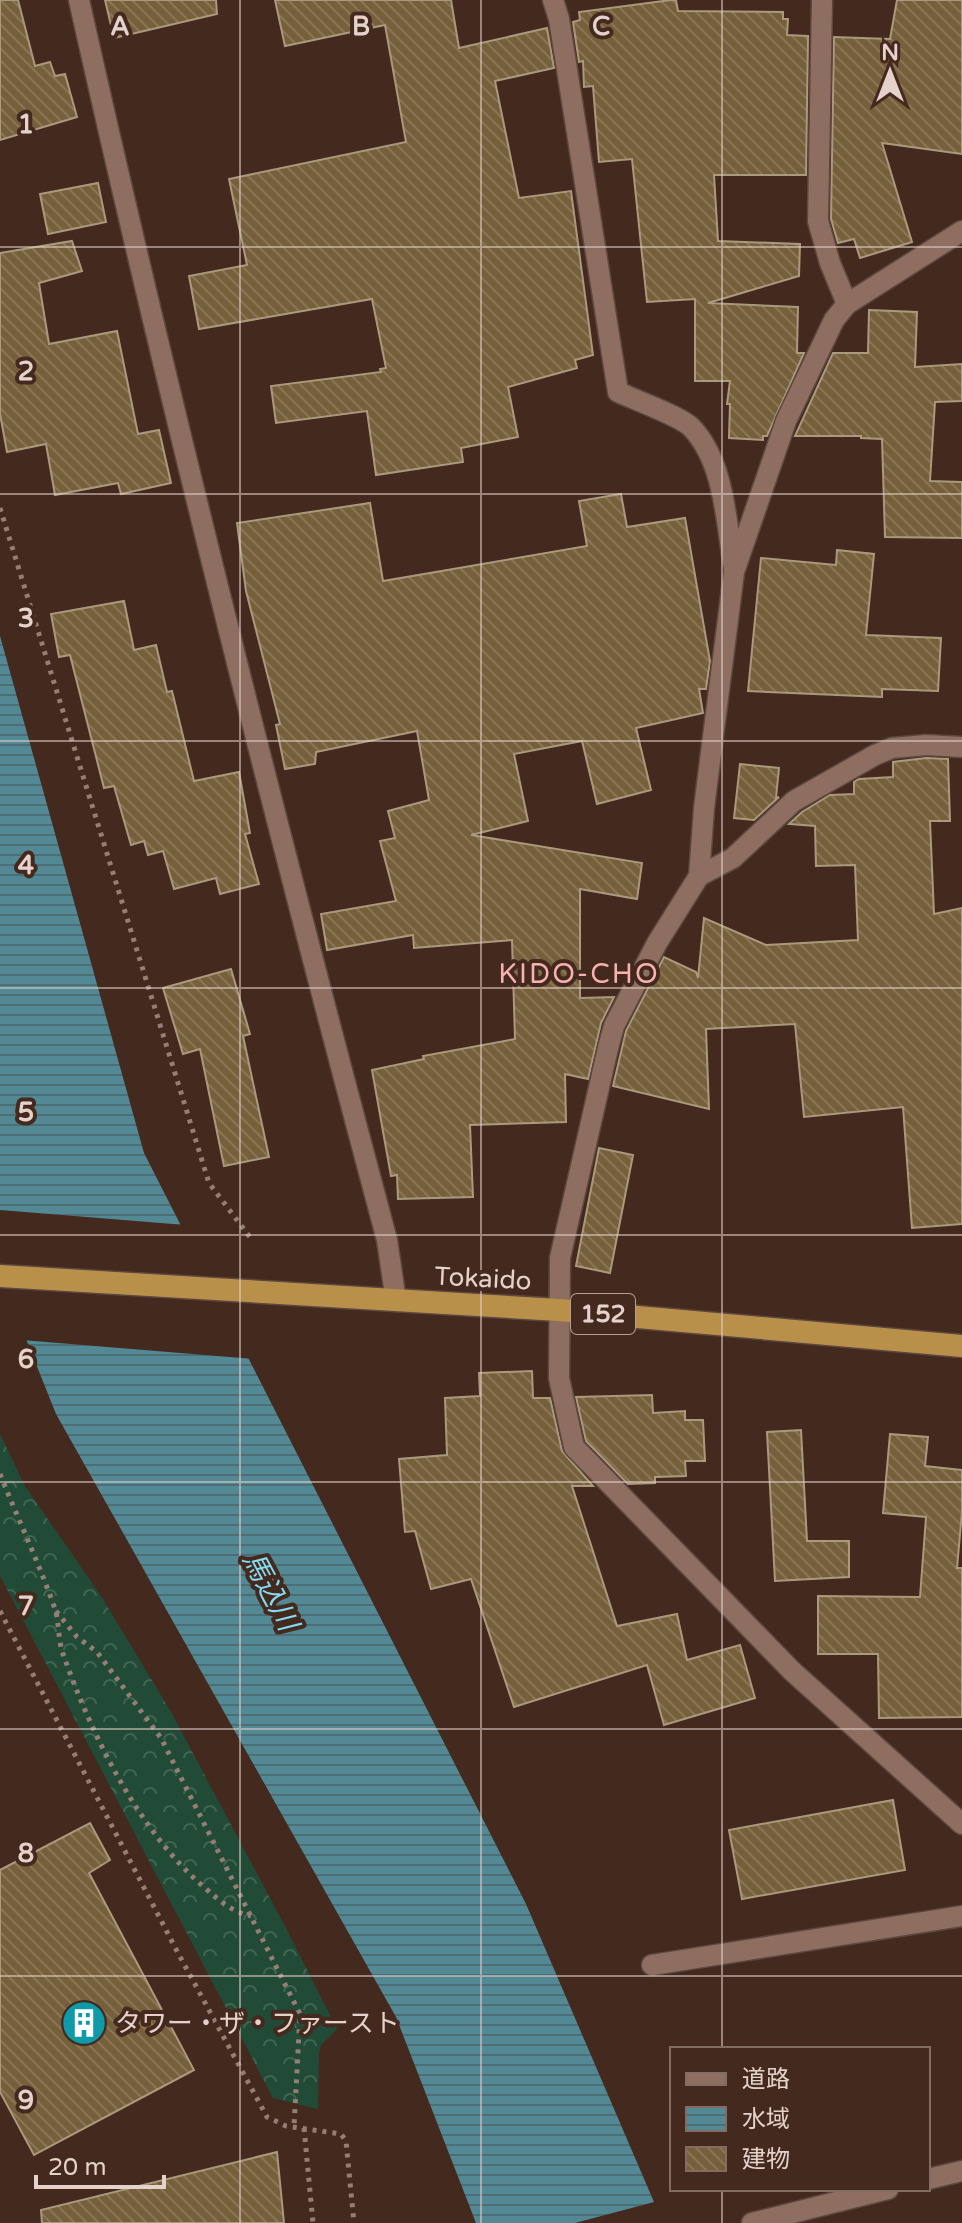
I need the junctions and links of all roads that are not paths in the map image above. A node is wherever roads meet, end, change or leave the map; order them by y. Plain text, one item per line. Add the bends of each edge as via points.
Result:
1 (79, 0) edge
2 (553, 0) edge
3 (822, 0) edge
4 (962, 231) edge
5 (847, 304) junction
6 (734, 572) junction
7 (962, 747) edge
8 (699, 876) junction
9 (0, 1276) edge
10 (396, 1301) junction
11 (559, 1310) junction
12 (962, 1346) edge
13 (962, 1824) edge
14 (962, 1916) edge
15 (652, 1965) dead end
16 (962, 2171) edge
17 (930, 2179) edge
18 (880, 2191) edge
19 (752, 2223) edge

1 - 10 street via 279,833 387,1240
2 - 6 street via 618,392 689,425 701,442 720,491
3 - 5 street via 818,221
4 - 5 street
5 - 6 street via 827,332 786,421
6 - 8 street
7 - 8 street via 903,747 875,755 794,801 733,858
8 - 11 street via 614,1026 560,1258
9 - 10 highway, Tokaido / 152
10 - 11 highway, Tokaido / 152
11 - 12 highway, Tokaido / 152
11 - 13 street via 559,1378 574,1447 792,1671
14 - 15 street
16 - 17 street
18 - 19 street

